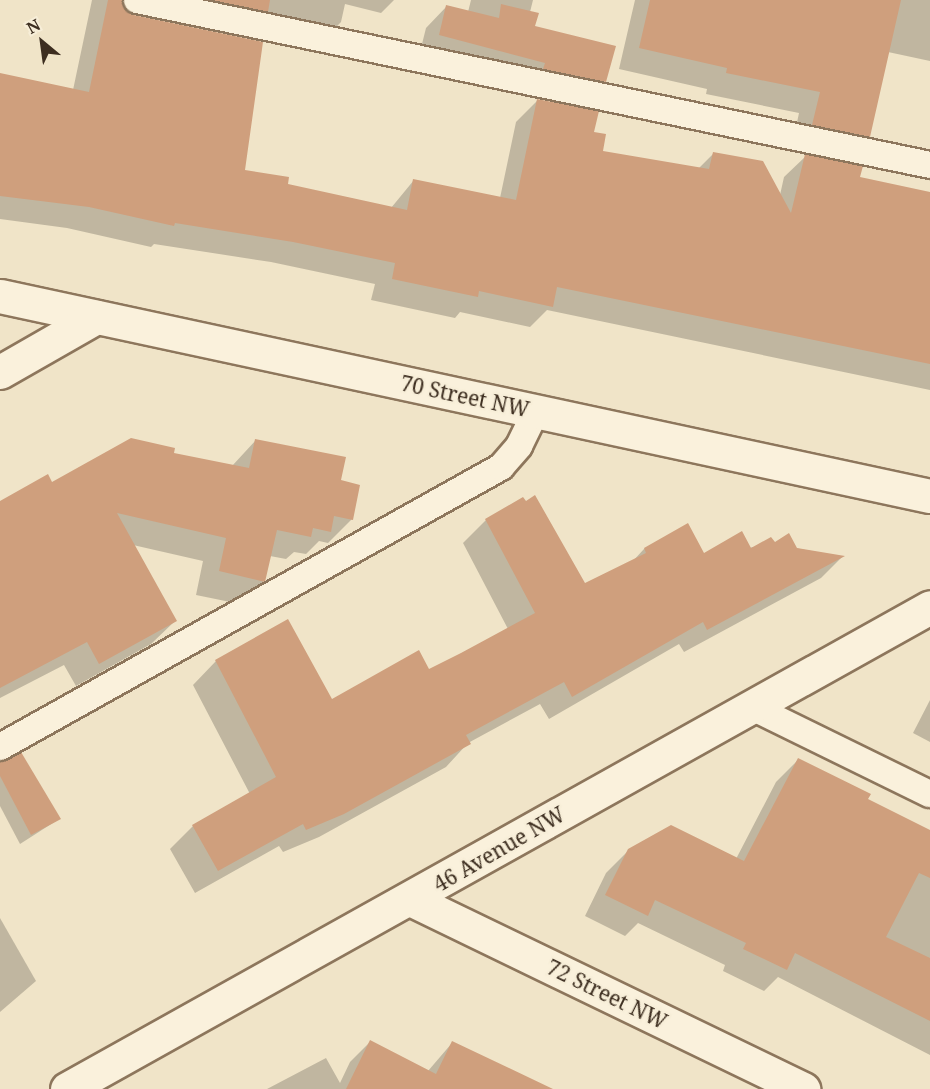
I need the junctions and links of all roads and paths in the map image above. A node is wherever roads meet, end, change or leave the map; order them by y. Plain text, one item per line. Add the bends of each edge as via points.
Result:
1 (137, 0) edge
2 (930, 165) edge
3 (0, 296) edge
4 (96, 317) junction
5 (0, 372) edge
6 (536, 411) junction
7 (930, 496) edge
8 (930, 607) edge
9 (750, 706) junction
10 (0, 747) edge
11 (930, 794) edge
12 (410, 898) junction
13 (67, 1089) edge
14 (803, 1089) edge

1 - 2 lane
3 - 4 street, 70 Street NW
4 - 5 street
4 - 6 street, 70 Street NW
6 - 7 street, 70 Street NW
6 - 10 lane via 519,446 501,467
8 - 9 street, 46 Avenue NW
9 - 11 lane
9 - 12 street, 46 Avenue NW
12 - 13 street, 46 Avenue NW
12 - 14 street, 72 Street NW

